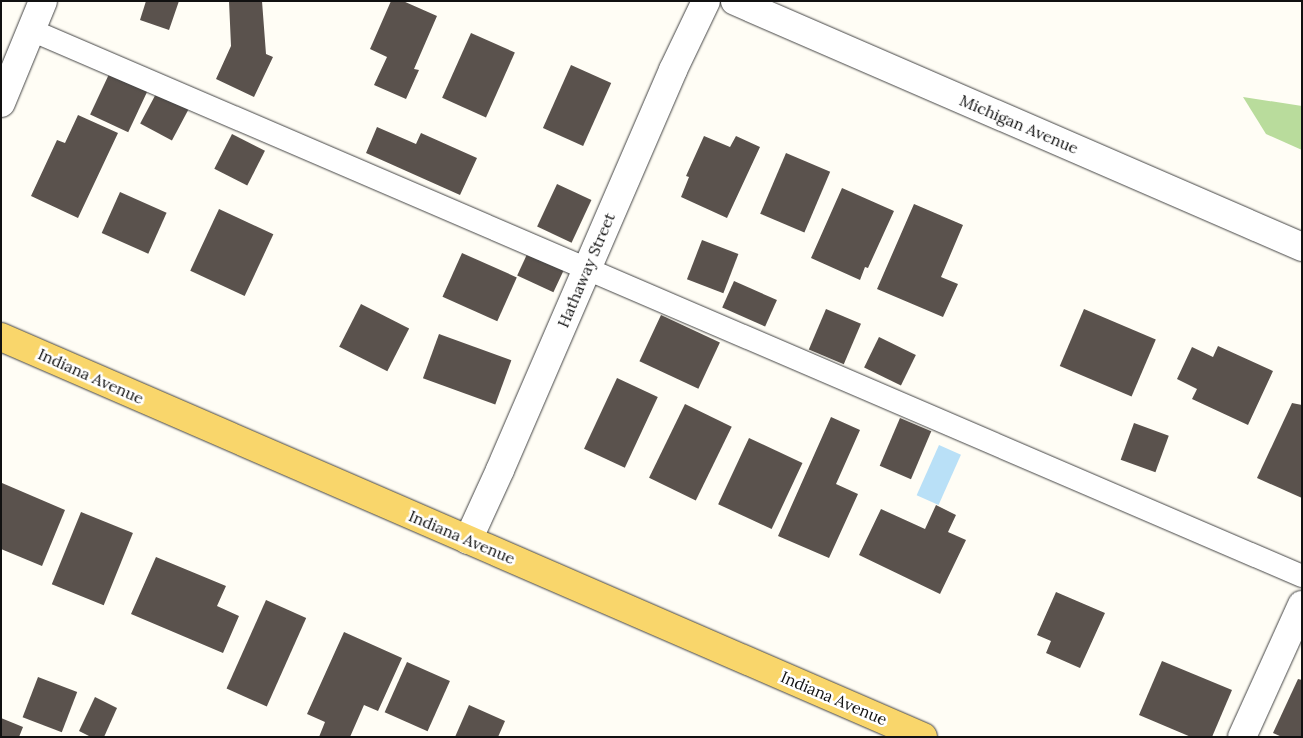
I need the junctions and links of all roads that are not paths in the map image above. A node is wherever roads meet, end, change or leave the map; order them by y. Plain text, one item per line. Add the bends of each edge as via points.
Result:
1 (44, 1) edge
2 (706, 1) edge
3 (736, 1) edge
4 (31, 30) junction
5 (1, 104) edge
6 (1302, 247) edge
7 (586, 269) junction
8 (1, 337) edge
9 (468, 540) junction
10 (1302, 576) edge
11 (1302, 605) edge
12 (923, 737) edge
13 (1242, 737) edge

1 - 4 street
2 - 7 street, Hathaway Street
3 - 6 street, Michigan Avenue
4 - 5 street
4 - 7 lane
7 - 9 street, Hathaway Street
7 - 10 lane
8 - 9 main road, Indiana Avenue
9 - 12 main road, Indiana Avenue
11 - 13 street

